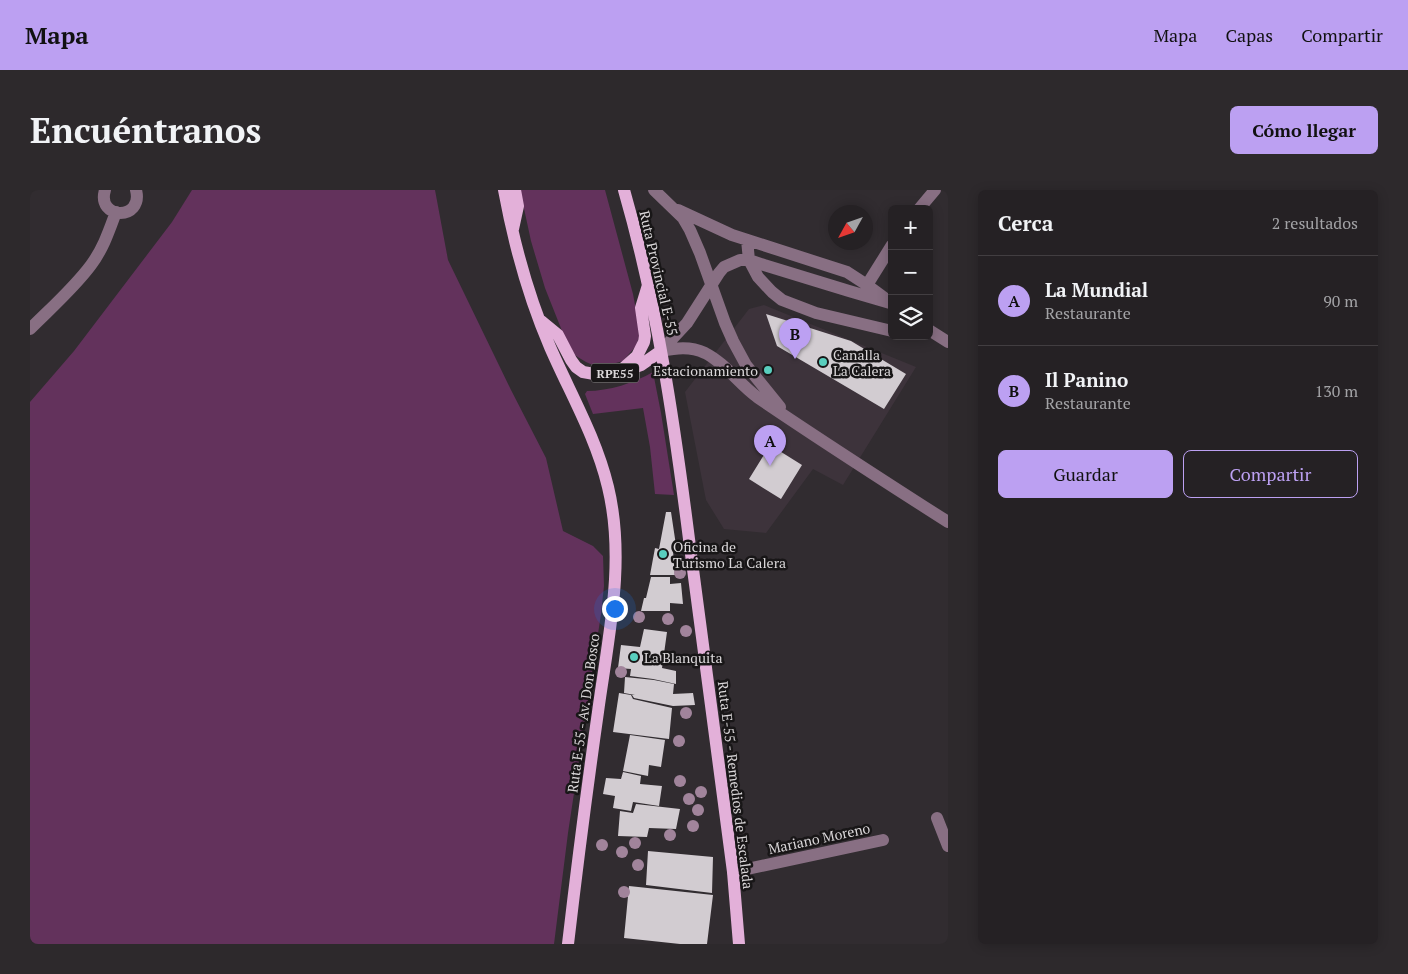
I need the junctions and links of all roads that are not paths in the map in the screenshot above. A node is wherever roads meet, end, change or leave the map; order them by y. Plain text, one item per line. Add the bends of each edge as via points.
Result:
1 (105, 190) edge
2 (136, 190) edge
3 (504, 190) edge
4 (515, 190) edge
5 (624, 190) edge
6 (654, 190) edge
7 (934, 190) edge
8 (922, 205) edge
9 (673, 207) junction
10 (116, 212) junction
11 (512, 233) junction
12 (747, 240) junction
13 (889, 250) edge
14 (749, 260) junction
15 (712, 283) junction
16 (649, 284) junction
17 (867, 285) junction
18 (888, 301) edge
19 (888, 302) edge
20 (539, 319) junction
21 (30, 329) edge
22 (888, 330) edge
23 (933, 333) edge
24 (948, 342) edge
25 (662, 357) junction
26 (619, 372) junction
27 (788, 417) junction
28 (948, 522) edge
29 (936, 818) dead end
30 (883, 840) dead end
31 (948, 846) edge
32 (732, 872) junction
33 (568, 944) edge
34 (739, 944) edge

1 - 10 street via 106,204
2 - 10 street via 133,208 124,213
3 - 11 main road
4 - 11 main road via 518,206
5 - 16 main road, Ruta Provincial E-55
6 - 9 street
7 - 8 street
9 - 12 street
9 - 15 street via 690,230
10 - 21 street via 108,235 90,266
11 - 20 main road
12 - 14 street
12 - 17 street via 847,272
13 - 17 street
14 - 15 street via 724,267
14 - 19 street
14 - 22 street via 758,278 782,300 816,313
15 - 25 street
15 - 27 street via 725,323 746,365
16 - 25 main road, Ruta Provincial E-55
16 - 26 main road, RPE55 via 641,308 645,336 642,349
17 - 18 street
20 - 26 main road, RPE55 via 558,335 570,360 583,372 600,375
20 - 33 main road, Ruta E-55 - Av. Don Bosco via 599,458 610,496 615,544 611,621
23 - 24 street
25 - 26 main road
25 - 27 street via 677,348 704,352 753,394
25 - 32 main road, Ruta E-55 - Remedios de Escalada via 682,485
27 - 28 street
29 - 31 street
30 - 32 street, Mariano Moreno
32 - 34 main road, Ruta E-55 - Remedios de Escalada

